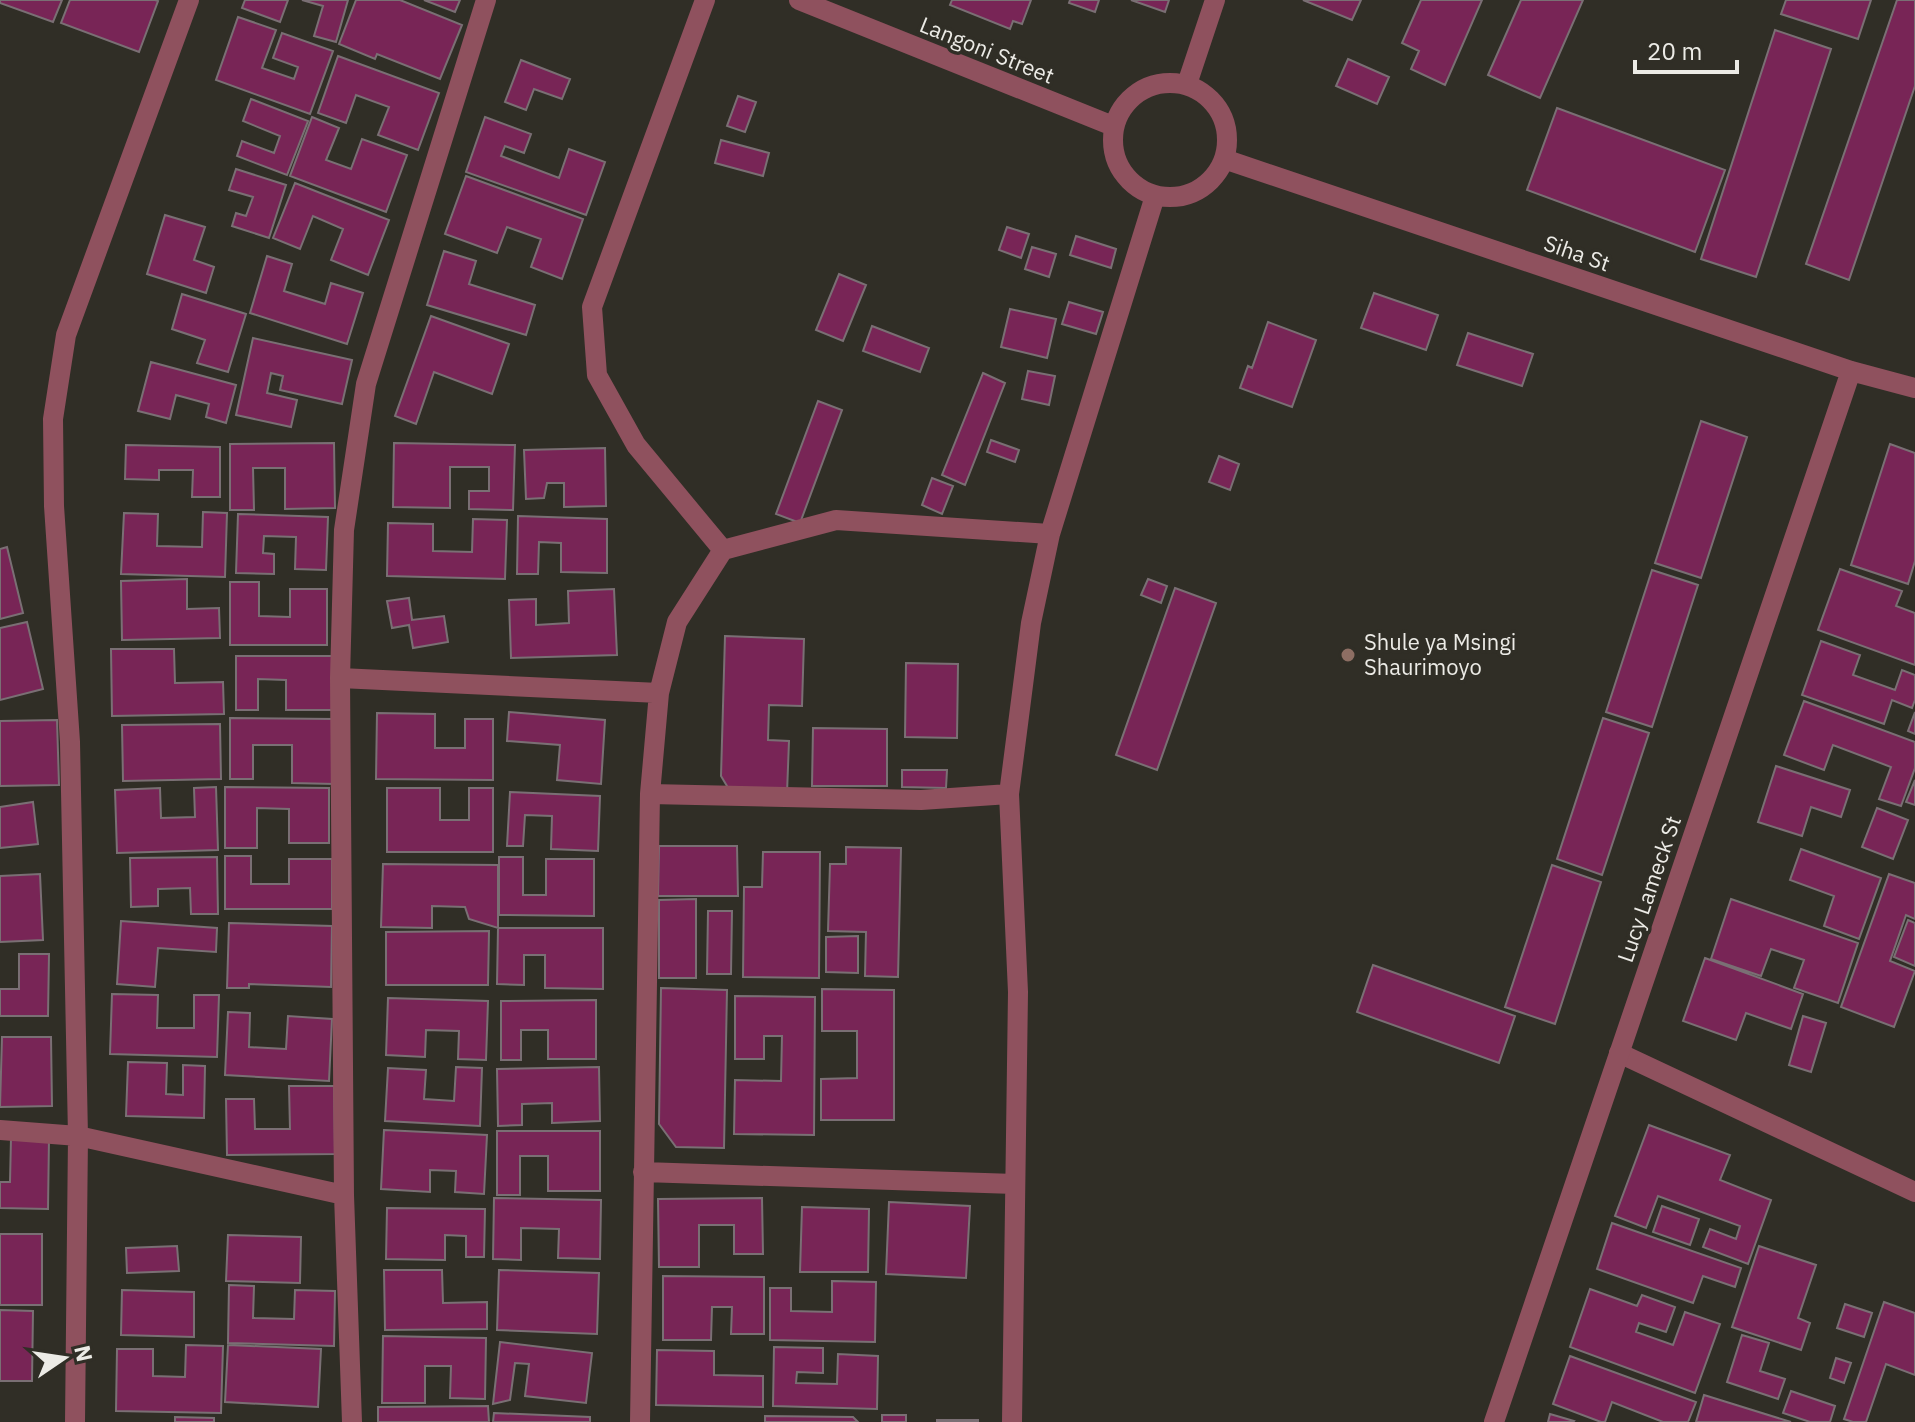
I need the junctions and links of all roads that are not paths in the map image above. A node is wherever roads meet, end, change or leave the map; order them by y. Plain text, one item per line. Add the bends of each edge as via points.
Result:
1 (189, 0) edge
2 (486, 0) edge
3 (705, 0) edge
4 (799, 0) edge
5 (1215, 0) edge
6 (1187, 84) junction
7 (1113, 126) junction
8 (1224, 159) junction
9 (1155, 196) junction
10 (1851, 371) junction
11 (1915, 388) edge
12 (1050, 534) junction
13 (723, 550) junction
14 (340, 678) junction
15 (659, 693) junction
16 (650, 794) junction
17 (1009, 794) junction
18 (1619, 1053) junction
19 (0, 1130) edge
20 (78, 1136) junction
21 (643, 1172) junction
22 (1015, 1184) junction
23 (1915, 1192) edge
24 (344, 1195) junction
25 (75, 1422) edge
26 (352, 1422) edge
27 (640, 1422) edge
28 (1012, 1422) edge
29 (1494, 1422) edge

1 - 20 street via 66,335 53,419 70,742
2 - 14 street via 366,384 344,530
3 - 13 street via 592,307 597,375 636,445
4 - 7 street, Langoni Street
5 - 6 street
6 - 7 street via 1158,82 1132,95
6 - 8 street via 1213,100 1227,128
7 - 9 street via 1112,151 1127,180
8 - 9 street via 1208,184 1183,196
8 - 10 street, Siha St
9 - 12 street
10 - 11 street, Siha St
10 - 18 street, Lucy Lameck St
12 - 13 street via 836,520
12 - 17 street via 1031,623
13 - 15 street via 677,622
14 - 15 street
14 - 24 street
15 - 16 street
16 - 17 street via 921,800
16 - 21 street
17 - 22 street via 1018,992
18 - 23 street
18 - 29 street, Lucy Lameck St
19 - 20 street
20 - 24 street
20 - 25 street
21 - 22 street
21 - 27 street
22 - 28 street
24 - 26 street

